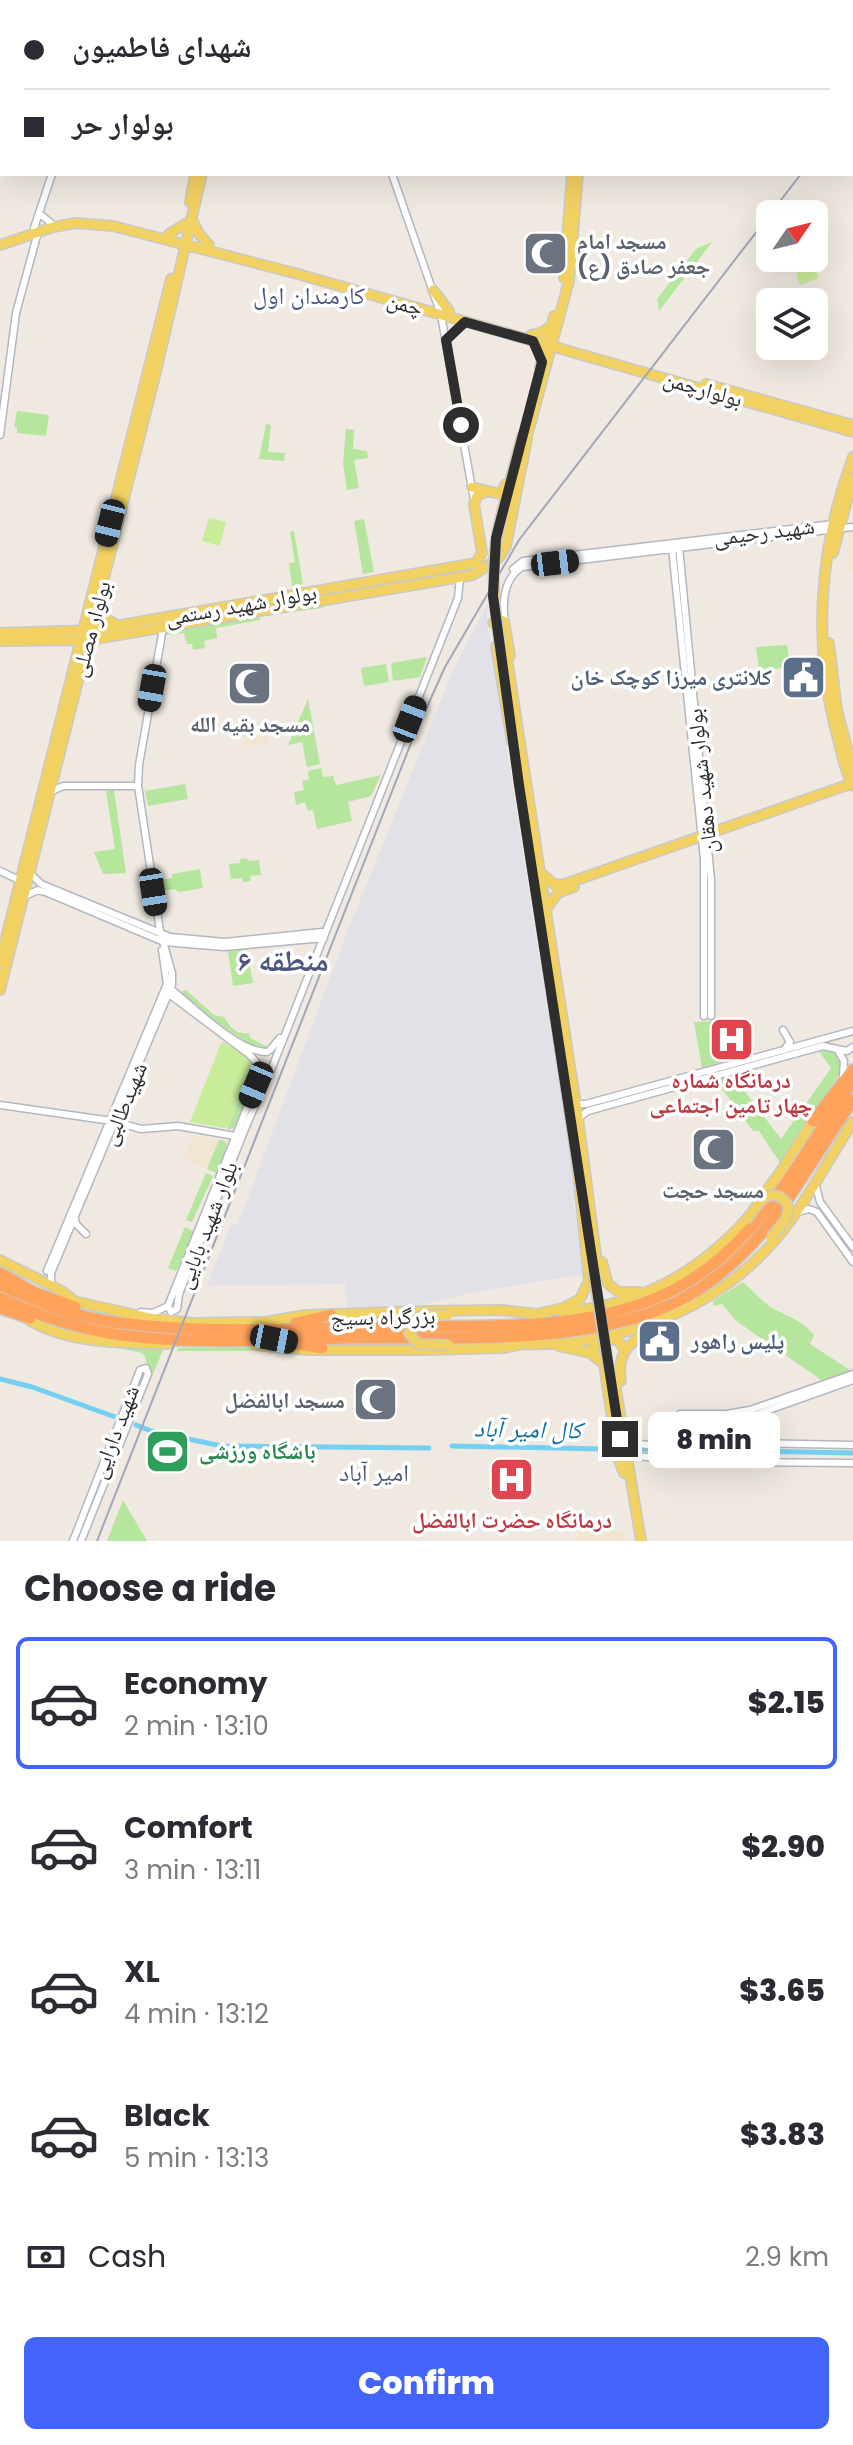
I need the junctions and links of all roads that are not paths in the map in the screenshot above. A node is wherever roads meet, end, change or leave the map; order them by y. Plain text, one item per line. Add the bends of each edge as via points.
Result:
1 (51, 176) edge
2 (393, 176) edge
3 (571, 176) edge
4 (578, 176) edge
5 (195, 182) edge
6 (40, 214) junction
7 (188, 221) junction
8 (51, 223) junction
9 (130, 227) junction
10 (36, 230) junction
11 (166, 236) junction
12 (29, 240) junction
13 (183, 240) junction
14 (0, 242) edge
15 (209, 245) junction
16 (245, 257) junction
17 (176, 259) junction
18 (433, 290) joint
19 (443, 311) junction
20 (465, 322) junction
21 (554, 328) junction
22 (162, 333) junction
23 (532, 338) junction
24 (446, 340) junction
25 (550, 343) junction
26 (565, 348) junction
27 (545, 361) junction
28 (850, 426) edge
29 (0, 435) edge
30 (524, 439) junction
31 (853, 441) edge
32 (853, 457) edge
33 (853, 479) edge
34 (472, 487) junction
35 (487, 491) junction
36 (474, 504) junction
37 (844, 510) junction
38 (503, 514) junction
39 (853, 525) edge
40 (835, 527) junction
41 (819, 530) junction
42 (830, 541) junction
43 (675, 548) junction
44 (555, 560) junction
45 (103, 568) junction
46 (449, 570) junction
47 (476, 574) junction
48 (460, 578) junction
49 (446, 580) junction
50 (97, 607) junction
51 (505, 623) junction
52 (493, 624) junction
53 (119, 626) junction
54 (163, 628) junction
55 (0, 633) edge
56 (76, 636) junction
57 (103, 638) junction
58 (0, 641) edge
59 (79, 658) junction
60 (844, 750) junction
61 (519, 756) junction
62 (851, 770) edge
63 (54, 776) junction
64 (63, 786) junction
65 (138, 786) junction
66 (853, 786) edge
67 (837, 789) junction
68 (50, 792) junction
69 (704, 838) junction
70 (0, 871) edge
71 (540, 871) junction
72 (29, 873) junction
73 (21, 881) junction
74 (556, 889) junction
75 (23, 897) junction
76 (546, 911) junction
77 (323, 935) junction
78 (161, 937) junction
79 (0, 962) edge
80 (0, 990) edge
81 (170, 992) junction
82 (708, 1016) dead end
83 (783, 1030) dead end
84 (852, 1031) edge
85 (853, 1047) edge
86 (837, 1049) junction
87 (784, 1050) junction
88 (268, 1051) junction
89 (275, 1058) junction
90 (853, 1062) edge
91 (260, 1068) junction
92 (270, 1071) junction
93 (850, 1075) edge
94 (853, 1100) edge
95 (0, 1105) edge
96 (583, 1107) junction
97 (813, 1121) joint
98 (114, 1122) junction
99 (853, 1122) edge
100 (235, 1136) junction
101 (582, 1171) junction
102 (815, 1181) junction
103 (819, 1198) junction
104 (78, 1207) junction
105 (814, 1210) junction
106 (795, 1214) junction
107 (76, 1217) junction
108 (68, 1235) junction
109 (853, 1247) edge
110 (0, 1260) edge
111 (853, 1262) edge
112 (49, 1272) junction
113 (24, 1273) junction
114 (1, 1277) edge
115 (608, 1284) junction
116 (664, 1284) junction
117 (56, 1289) junction
118 (650, 1290) junction
119 (585, 1294) junction
120 (0, 1298) edge
121 (700, 1301) junction
122 (76, 1302) junction
123 (108, 1306) junction
124 (168, 1306) junction
125 (2, 1308) edge
126 (537, 1314) junction
127 (20, 1315) junction
128 (331, 1315) junction
129 (626, 1316) junction
130 (663, 1320) junction
131 (273, 1334) junction
132 (156, 1339) junction
133 (523, 1344) junction
134 (552, 1344) junction
135 (322, 1348) junction
136 (625, 1350) junction
137 (596, 1356) junction
138 (853, 1377) edge
139 (680, 1414) dead end
140 (635, 1443) junction
141 (853, 1445) edge
142 (113, 1450) junction
143 (631, 1456) junction
144 (675, 1459) junction
145 (853, 1463) edge
146 (627, 1472) junction
147 (73, 1541) edge
148 (81, 1541) edge
149 (635, 1541) edge
150 (641, 1541) edge

1 - 6 street
2 - 18 street
3 - 21 main road via 564,276
4 - 21 main road via 570,276
5 - 7 main road, بولوار مصلی
6 - 8 street
6 - 10 street
7 - 11 main road
7 - 13 main road, بولوار مصلی
7 - 15 main road
8 - 9 main road via 93,218
8 - 10 main road
9 - 10 main road via 76,223
9 - 11 main road
10 - 12 main road
10 - 14 main road
11 - 13 main road
11 - 17 main road
12 - 14 main road
12 - 29 street
13 - 15 main road, چمن
13 - 16 main road, چمن
13 - 17 main road, بولوار مصلی
13 - 22 main road, بولوار مصلی
15 - 16 main road, چمن
16 - 19 main road, چمن
17 - 22 main road, بولوار مصلی
18 - 19 main road
19 - 20 main road, بولوارچمن
19 - 23 main road, بولوارچمن
19 - 24 street
20 - 23 main road, بولوارچمن
20 - 24 street
21 - 23 main road
21 - 25 main road
21 - 26 main road
22 - 45 main road, بولوار مصلی
23 - 25 main road, بولوارچمن
23 - 27 main road
24 - 34 street
25 - 26 main road, بولوارچمن
25 - 27 main road
26 - 27 main road
26 - 28 main road, بولوارچمن
27 - 30 main road
28 - 31 main road
30 - 35 main road via 504,490
30 - 38 main road
30 - 47 main road via 506,546 498,559
32 - 40 main road
33 - 37 main road
34 - 35 main road
34 - 36 street
35 - 36 main road
36 - 46 main road, بولوار شهید رستمی via 480,560
37 - 39 main road
37 - 40 main road
38 - 47 main road via 496,497 478,502 486,559
38 - 61 main road, bridge via 493,571 494,608
39 - 40 street
40 - 41 street, شهید رحیمی
40 - 42 main road
40 - 44 street, شهید رحیمی
40 - 60 main road via 828,630
41 - 42 main road
41 - 43 street, شهید رحیمی
42 - 60 main road via 822,630 830,712
43 - 44 street, شهید رحیمی
43 - 69 street, بولوار شهید دهقان
44 - 51 street, شهید رحیمی via 517,571 503,599
44 - 52 street, شهید رحیمی via 523,561 515,567
45 - 50 main road, بولوار مصلی
45 - 56 main road, بولوار مصلی
46 - 47 main road via 472,567
46 - 53 main road, بولوار شهید رستمی
47 - 48 main road, بولوار شهید رستمی
48 - 49 main road, بولوار شهید رستمی
48 - 77 street via 458,598
49 - 54 main road, بولوار شهید رستمی
49 - 77 street via 455,597
50 - 53 main road
50 - 56 main road, بولوار مصلی
51 - 52 main road via 499,618
51 - 61 main road
52 - 61 main road
53 - 56 main road, بولوار شهید رستمی
54 - 57 main road, بولوار شهید رستمی
54 - 65 street, شهیدطالبی
55 - 56 main road, بولوار شهید رستمی
56 - 57 main road, بولوار شهید رستمی
56 - 58 main road, بولوار شهید رستمی
56 - 59 main road, بولوار مصلی
56 - 59 main road via 70,650
57 - 59 main road
59 - 63 main road, بولوار مصلی
59 - 73 main road, بولوار مصلی
60 - 62 main road
61 - 71 main road
61 - 101 main road
62 - 66 main road
62 - 67 main road
63 - 64 street
63 - 68 main road, بولوار مصلی
64 - 65 street
64 - 68 street
65 - 78 street, شهیدطالبی
66 - 67 main road
66 - 69 main road
67 - 69 main road
68 - 72 main road, بولوار مصلی
69 - 74 main road
69 - 82 street, بولوار شهید دهقان via 711,880
70 - 73 street
71 - 74 main road
71 - 76 main road
72 - 75 main road, بولوار مصلی
72 - 78 street via 41,884
73 - 79 main road, بولوار مصلی
74 - 76 main road
75 - 78 street via 38,890
75 - 80 main road, بولوار مصلی
76 - 96 main road
77 - 78 street via 225,944
77 - 88 street via 280,1038
77 - 89 street
78 - 81 street, شهیدطالبی via 172,973
78 - 98 street, شهیدطالبی via 167,984
81 - 88 street via 253,1051
81 - 91 street
81 - 98 street, شهیدطالبی
83 - 87 street via 790,1042
84 - 87 street
85 - 86 street
86 - 93 street
86 - 96 street via 823,1046
87 - 96 street
88 - 89 street via 274,1051
88 - 91 street, بلوار شهید بابایی
89 - 92 street
90 - 93 main road
91 - 92 street
91 - 100 street, بلوار شهید بابایی
92 - 124 street, بلوار شهید بابایی via 176,1311
93 - 97 highway
93 - 129 highway via 791,1175 742,1238 698,1275
94 - 129 highway via 770,1226 742,1256 684,1298
95 - 98 street
96 - 101 main road via 578,1118
97 - 116 main road via 772,1185 744,1217 711,1250
98 - 100 street
98 - 104 street, شهیدطالبی
99 - 102 main road
100 - 124 street, بلوار شهید بابایی
101 - 115 main road
101 - 119 main road via 579,1202 590,1274
101 - 146 main road, bridge
102 - 103 street
102 - 106 main road
103 - 105 street via 812,1201
103 - 109 street
104 - 107 street, شهیدطالبی
104 - 112 street, شهیدطالبی
105 - 106 street
105 - 111 street
106 - 121 main road via 741,1274
107 - 108 street, شهیدطالبی
107 - 108 street via 86,1234
108 - 112 street, شهیدطالبی
110 - 113 main road
112 - 113 street
112 - 117 street
113 - 117 main road
114 - 122 main road
114 - 131 highway, بزرگراه بسیج via 61,1303 157,1326
115 - 118 main road via 619,1292
115 - 119 main road via 612,1295 606,1302 589,1305
116 - 118 main road
116 - 121 main road, bridge via 713,1253 766,1197 783,1198 788,1214 771,1237
117 - 122 main road
117 - 123 street
118 - 126 main road via 591,1309
119 - 126 main road via 572,1304
120 - 132 highway, بزرگراه بسیج via 84,1328
121 - 130 main road
122 - 123 main road
122 - 128 main road via 193,1323
123 - 124 street via 153,1313
125 - 127 highway
126 - 128 main road via 472,1310
126 - 133 main road, bridge via 418,1316 409,1333 418,1344
127 - 132 highway via 106,1339
127 - 135 main road via 48,1329 117,1343
128 - 131 highway
129 - 131 highway, بزرگراه بسیج via 595,1329 563,1332
130 - 134 main road
130 - 136 main road
131 - 132 highway, بزرگراه بسیج
131 - 135 highway
133 - 134 main road
133 - 135 main road via 425,1350
134 - 137 main road
136 - 137 main road via 619,1340 601,1340 593,1346
136 - 140 main road via 620,1373
137 - 146 main road via 607,1375 618,1458
138 - 139 street via 726,1417
140 - 141 street
140 - 143 main road
140 - 144 street via 639,1453
142 - 142 street, شهید دارایی via 148,1374 146,1368 140,1370
142 - 147 street, شهید دارایی
142 - 148 street, شهید دارایی
143 - 144 street
143 - 146 main road
144 - 145 street
146 - 149 main road
146 - 150 main road

